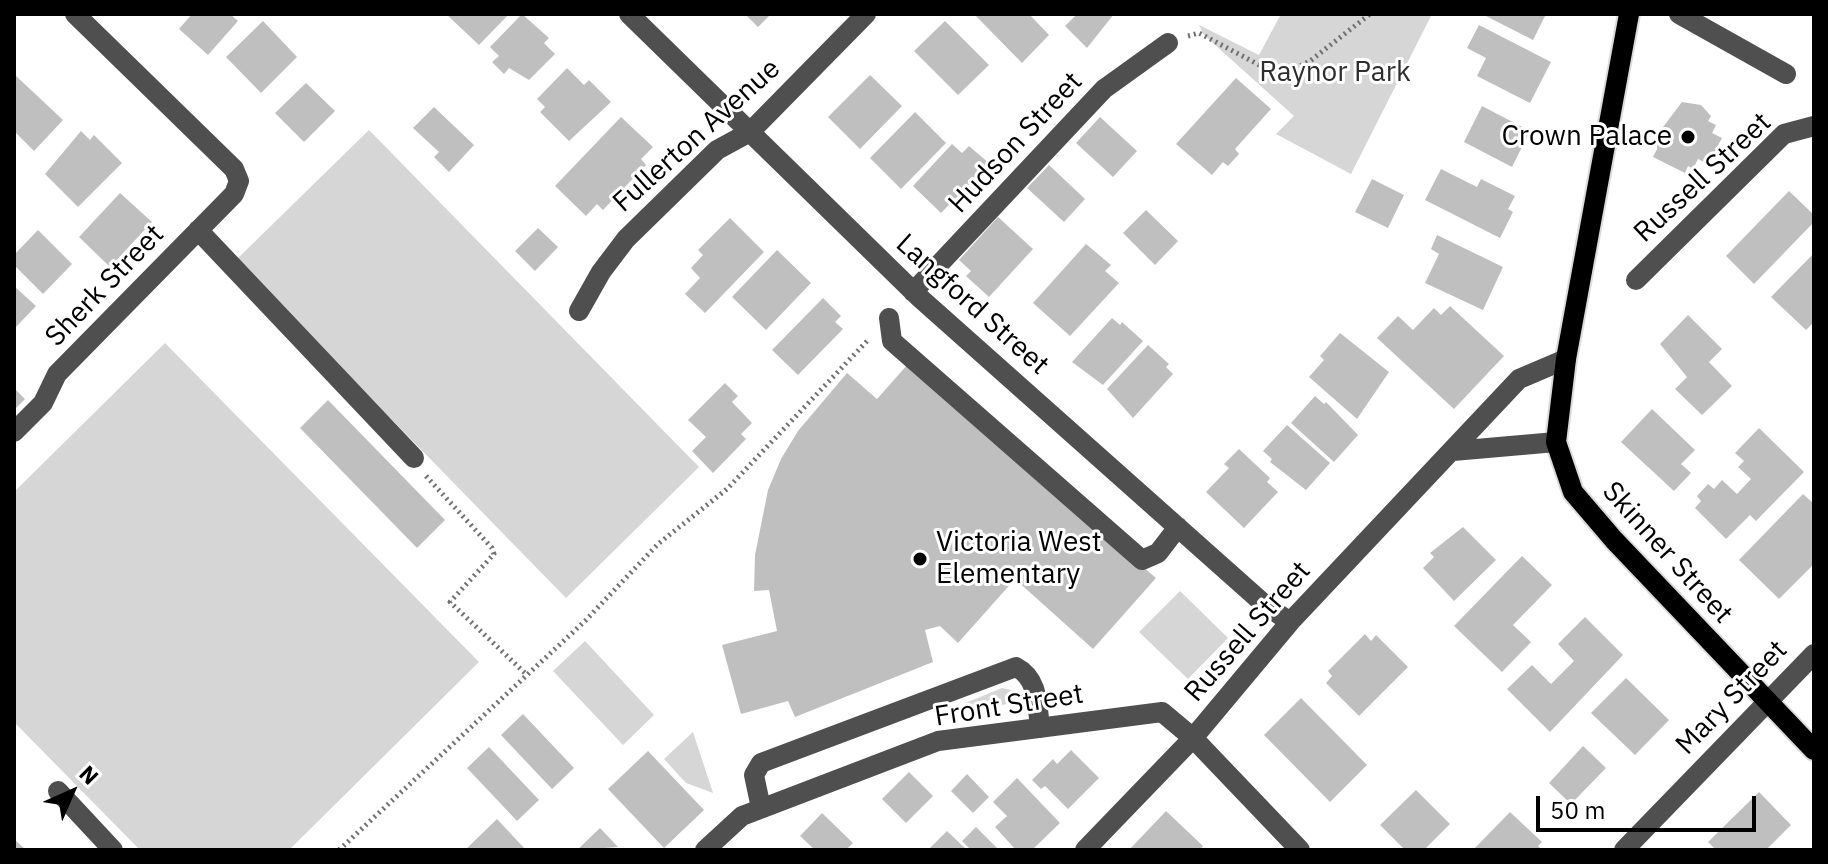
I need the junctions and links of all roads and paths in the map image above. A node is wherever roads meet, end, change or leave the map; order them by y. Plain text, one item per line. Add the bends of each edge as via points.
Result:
1 (75, 14) edge
2 (629, 14) edge
3 (866, 14) edge
4 (1370, 14) edge
5 (1629, 14) edge
6 (1679, 14) edge
7 (1168, 43) joint
8 (1786, 74) dead end
9 (1814, 126) edge
10 (750, 132) junction
11 (198, 230) junction
12 (1636, 280) dead end
13 (913, 292) junction
14 (579, 311) dead end
15 (889, 318) joint
16 (1566, 359) junction
17 (14, 432) edge
18 (1556, 442) junction
19 (1453, 451) junction
20 (414, 458) joint
21 (1178, 527) junction
22 (1290, 622) junction
23 (1814, 654) edge
24 (527, 675) junction
25 (1766, 702) junction
26 (1040, 728) junction
27 (1193, 738) junction
28 (1814, 750) edge
29 (58, 791) dead end
30 (761, 808) junction
31 (113, 850) edge
32 (339, 850) edge
33 (705, 850) edge
34 (1085, 850) edge
35 (1300, 850) edge
36 (1624, 850) edge

1 - 11 street, Sherk Street via 234,169 239,181 234,194
2 - 10 street, Langford Street
3 - 10 street, Fullerton Avenue
4 - 7 path via 1310,61 1280,76 1199,33
5 - 16 main road, Skinner Street
6 - 8 street
7 - 13 street, Hudson Street via 1104,89
9 - 12 street, Russell Street via 1784,134
10 - 13 street, Langford Street
10 - 14 street, Fullerton Avenue via 717,150 626,239
11 - 17 street, Sherk Street via 57,374 43,403
11 - 20 street
13 - 21 street, Langford Street
15 - 21 street via 892,341 1142,560 1158,553
15 - 24 path via 727,489 658,544
16 - 18 main road, Skinner Street
16 - 19 street, Russell Street via 1519,379
18 - 19 street
18 - 25 main road, Skinner Street via 1573,492
19 - 22 street, Russell Street
20 - 24 path via 494,554 450,602
21 - 22 street, Langford Street
22 - 27 street, Russell Street
23 - 25 street, Mary Street
24 - 32 path
25 - 28 main road, Skinner Street
25 - 36 street, Mary Street
26 - 27 street, Front Street via 1162,712
26 - 30 street, Front Street via 938,741
26 - 30 street via 1035,686 1016,667 761,763 754,775
27 - 34 street, Russell Street
27 - 35 street
29 - 31 street
30 - 33 street, Front Street via 742,816

